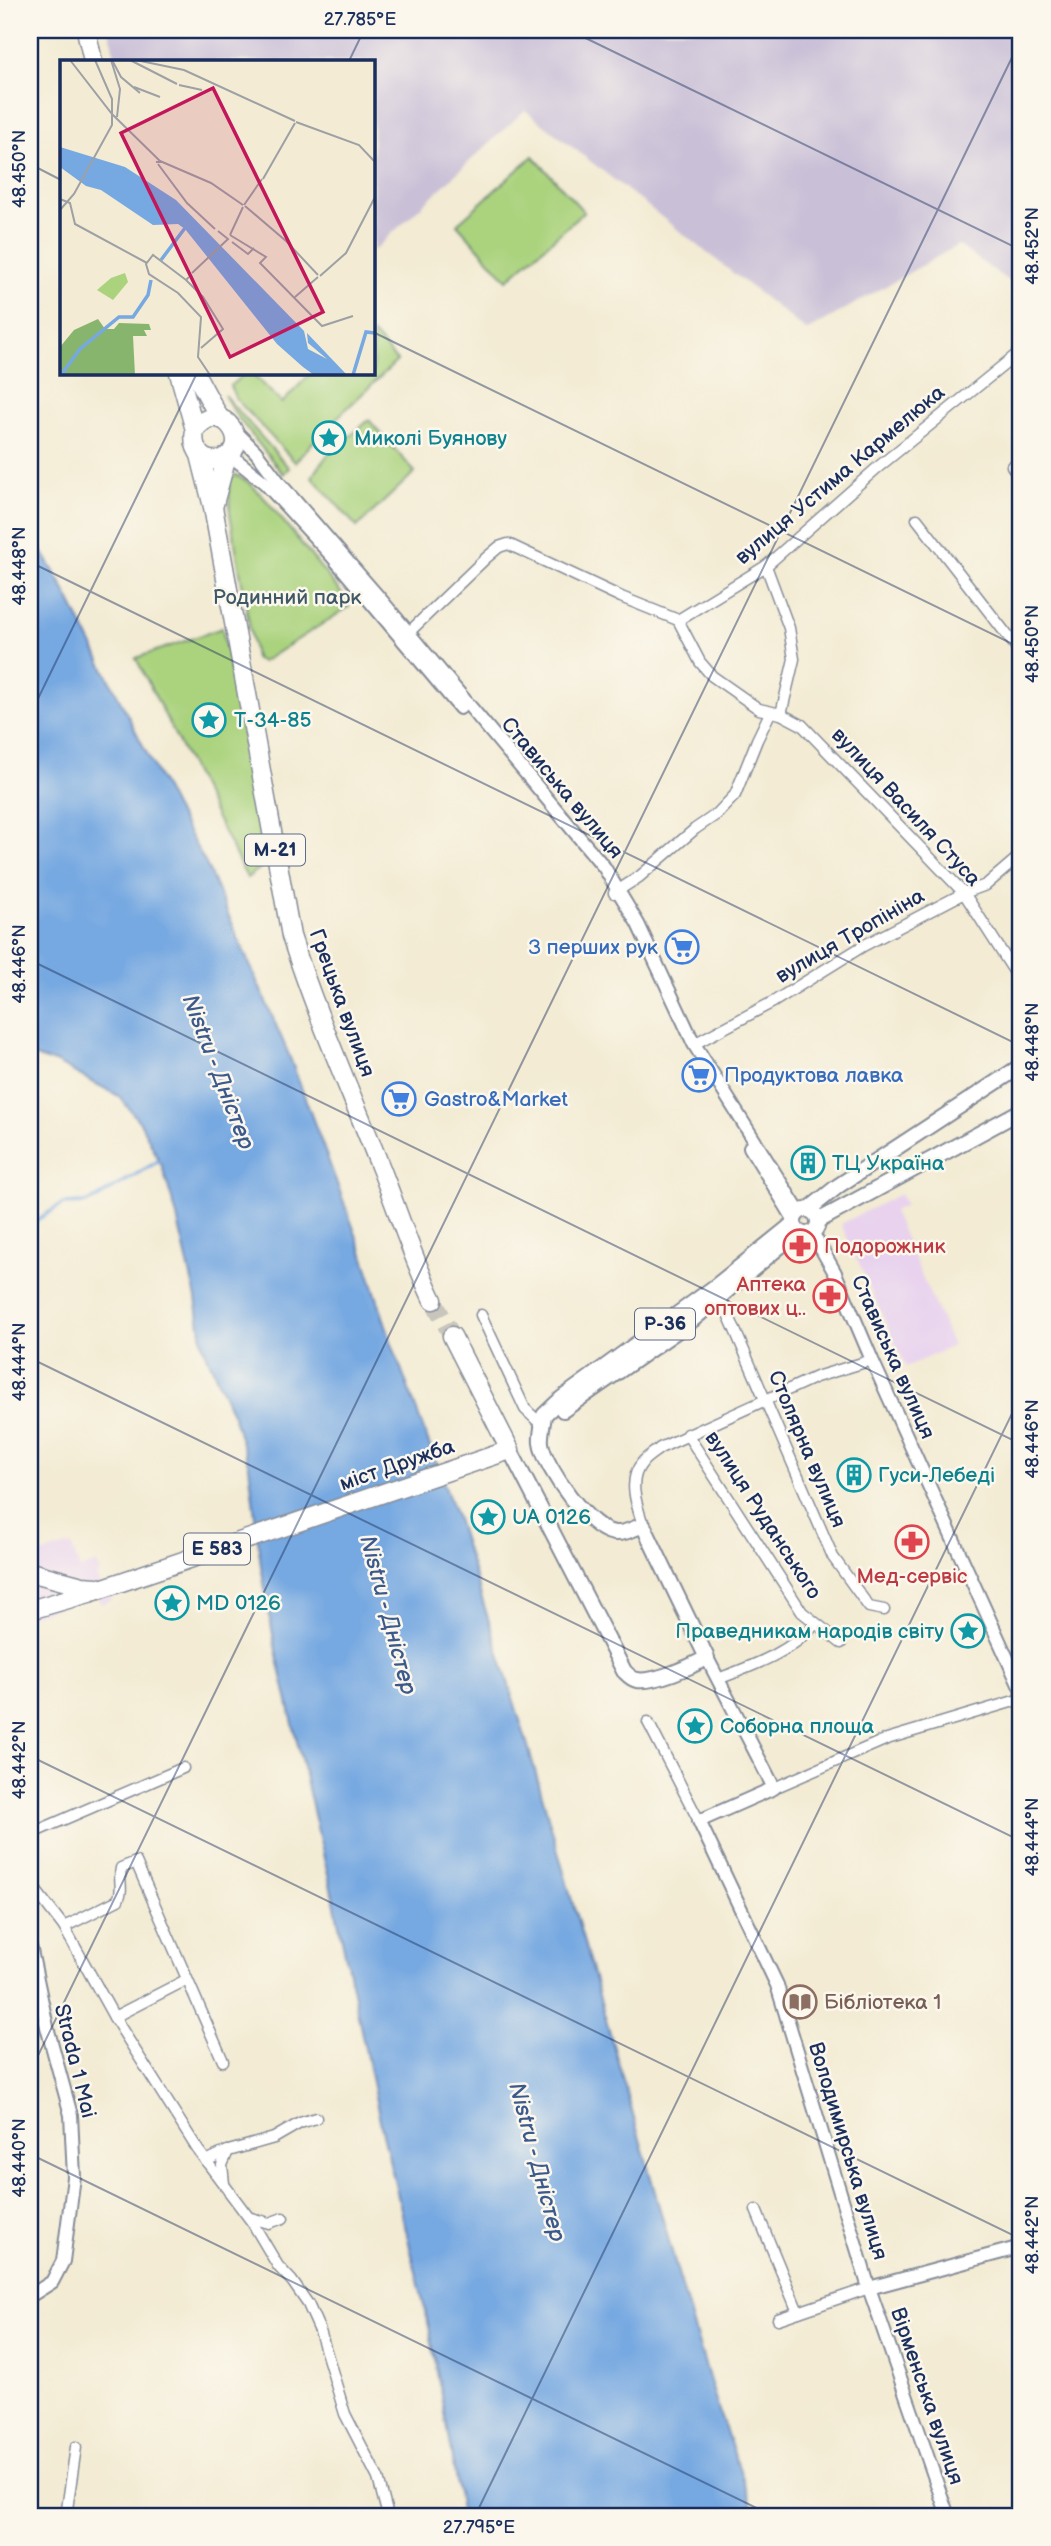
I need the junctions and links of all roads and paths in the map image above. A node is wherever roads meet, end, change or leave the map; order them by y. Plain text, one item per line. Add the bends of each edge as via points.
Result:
1 (86, 30) edge
2 (93, 60) edge
3 (1021, 351) edge
4 (179, 374) edge
5 (196, 374) edge
6 (220, 419) junction
7 (195, 430) junction
8 (235, 431) junction
9 (200, 455) junction
10 (228, 456) junction
11 (1012, 466) dead end
12 (1021, 478) edge
13 (213, 507) junction
14 (917, 519) dead end
15 (766, 566) junction
16 (678, 621) junction
17 (405, 636) junction
18 (1021, 653) edge
19 (776, 714) junction
20 (1021, 855) edge
21 (617, 892) junction
22 (964, 893) junction
23 (1021, 982) edge
24 (694, 1044) junction
25 (1021, 1066) edge
26 (1021, 1111) edge
27 (803, 1222) junction
28 (718, 1291) junction
29 (433, 1300) tunnel mouth
30 (481, 1315) dead end
31 (452, 1336) tunnel mouth
32 (872, 1360) junction
33 (765, 1401) junction
34 (543, 1426) junction
35 (687, 1434) junction
36 (510, 1450) junction
37 (643, 1525) junction
38 (30, 1572) edge
39 (100, 1587) junction
40 (30, 1609) edge
41 (884, 1610) dead end
42 (815, 1624) junction
43 (841, 1643) dead end
44 (707, 1658) junction
45 (718, 1679) junction
46 (1021, 1689) edge
47 (1021, 1699) edge
48 (648, 1722) dead end
49 (183, 1768) dead end
50 (774, 1788) junction
51 (699, 1821) junction
52 (30, 1834) edge
53 (30, 1882) edge
54 (64, 1927) junction
55 (30, 1946) edge
56 (186, 1980) junction
57 (114, 2017) junction
58 (223, 2061) dead end
59 (316, 2118) dead end
60 (228, 2151) junction
61 (206, 2161) junction
62 (227, 2190) junction
63 (756, 2210) dead end
64 (242, 2211) junction
65 (283, 2218) dead end
66 (1021, 2247) edge
67 (869, 2288) junction
68 (30, 2296) edge
69 (798, 2312) junction
70 (778, 2319) dead end
71 (76, 2447) dead end
72 (66, 2516) edge
73 (388, 2516) edge
74 (948, 2516) edge

1 - 2 highway
3 - 15 street, вулиця Устима Кармелюка
4 - 7 highway, М-21
5 - 6 highway
6 - 7 highway via 209,418
6 - 8 highway
7 - 9 highway, М-21
8 - 10 highway, М-21
8 - 17 main road, Стависька вулиця
9 - 10 highway via 212,460
9 - 13 highway, Грецька вулиця / М-21
10 - 13 highway, Грецька вулиця / М-21
10 - 17 main road, Стависька вулиця via 265,483
11 - 12 street
13 - 29 highway, Грецька вулиця / М-21 via 291,936
14 - 18 street
15 - 16 street, вулиця Устима Кармелюка
15 - 19 street via 789,628 794,659
16 - 17 street via 508,544 486,558
16 - 19 street, вулиця Василя Стуса via 712,676 759,709
17 - 21 main road, Стависька вулиця via 591,851
19 - 21 street via 757,740 735,794 717,814
19 - 22 street, вулиця Василя Стуса via 803,725
20 - 22 street, вулиця Тропініна via 986,885
21 - 24 main road, Стависька вулиця via 638,924
21 - 27 main road, Стависька вулиця via 688,1046
22 - 23 street, вулиця Василя Стуса
22 - 24 street, вулиця Тропініна
24 - 27 main road, Стависька вулиця
25 - 27 main road, Р-36 via 838,1186
26 - 27 main road, Р-36
27 - 28 main road, Р-36
27 - 32 main road, Стависька вулиця via 835,1273
28 - 33 street, Столярна вулиця
28 - 34 main road, Р-36 via 561,1399 544,1415
30 - 34 street via 526,1409
31 - 36 highway
32 - 33 street via 816,1377
32 - 46 main road, Стависька вулиця
33 - 35 street
33 - 41 street, Столярна вулиця via 833,1557 869,1607
34 - 37 main road via 541,1444 554,1473 588,1518 604,1531 618,1534
35 - 37 street via 640,1464 634,1497
35 - 42 street, вулиця Руданського via 802,1612
36 - 39 highway, міст Дружба / E 583
36 - 44 main road via 624,1671 639,1681 649,1680
37 - 44 main road
38 - 39 highway, E 583
39 - 40 highway, E 583
42 - 43 street, вулиця Руданського
42 - 45 street via 806,1635 758,1664
44 - 45 main road
45 - 50 main road
47 - 50 street via 887,1739
48 - 51 street, Володимирська вулиця
49 - 52 street
50 - 51 main road
51 - 67 main road, Володимирська вулиця via 777,1985
53 - 54 street
54 - 56 street via 118,1900 121,1868 136,1862
54 - 57 street
55 - 68 main road, Strada 1 Mai via 71,2115 74,2177 63,2261 52,2283
56 - 57 street
56 - 58 street
57 - 61 street
59 - 60 street via 274,2138
60 - 61 street
60 - 62 street via 222,2165
61 - 62 street
62 - 64 street
63 - 69 street
64 - 65 street via 261,2223
64 - 73 street via 308,2304 345,2414 378,2478
66 - 67 main road
67 - 69 street
67 - 74 main road, Вірменська вулиця
69 - 70 street
71 - 72 street

